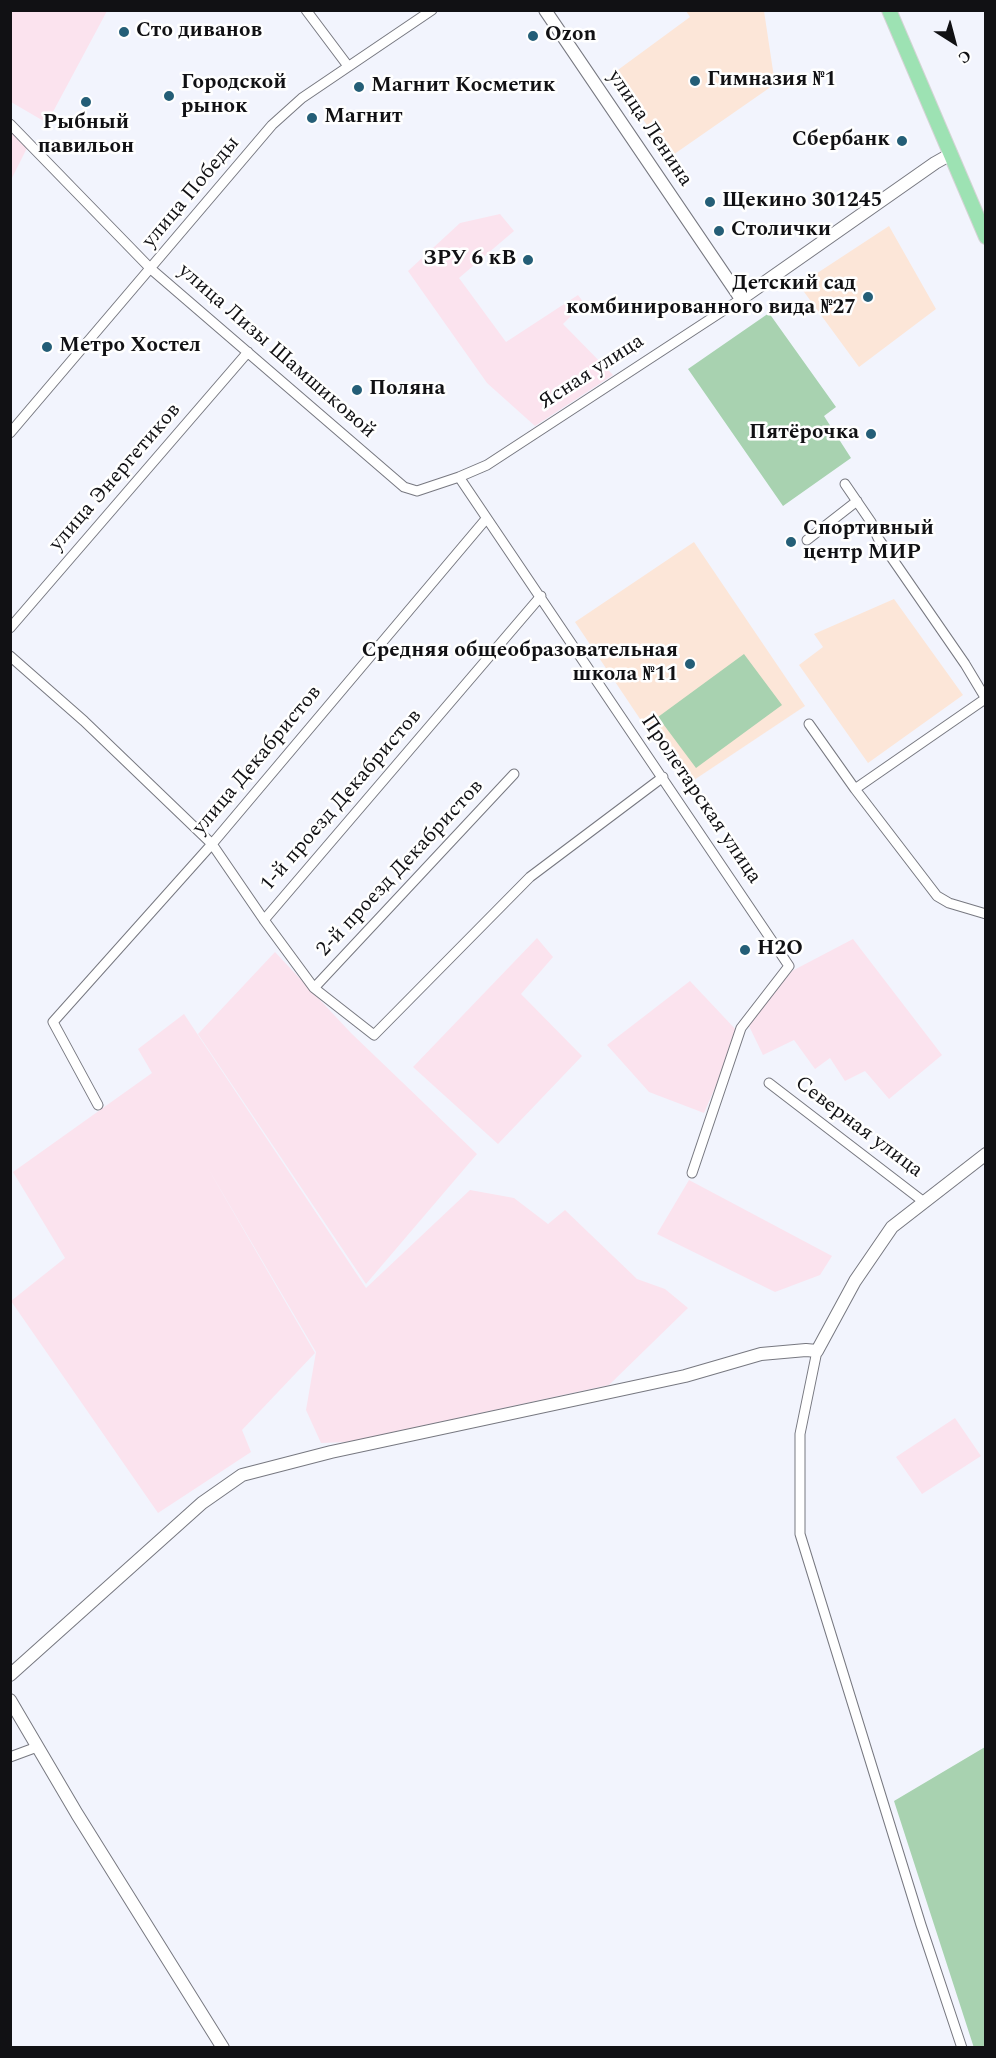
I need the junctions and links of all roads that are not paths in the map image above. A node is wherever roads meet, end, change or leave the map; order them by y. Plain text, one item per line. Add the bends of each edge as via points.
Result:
1 (306, 10) edge
2 (432, 10) edge
3 (545, 10) edge
4 (890, 10) edge
5 (348, 66) junction
6 (10, 124) edge
7 (951, 154) junction
8 (986, 237) edge
9 (151, 269) junction
10 (741, 299) junction
11 (248, 352) junction
12 (10, 433) edge
13 (459, 477) junction
14 (845, 484) dead end
15 (857, 501) junction
16 (486, 519) junction
17 (807, 540) dead end
18 (541, 596) junction
19 (10, 628) edge
20 (10, 656) edge
21 (985, 699) edge
22 (809, 724) dead end
23 (514, 774) dead end
24 (663, 777) junction
25 (855, 789) junction
26 (212, 844) junction
27 (986, 914) edge
28 (264, 920) junction
29 (314, 988) junction
30 (769, 1083) dead end
31 (98, 1105) dead end
32 (986, 1155) edge
33 (692, 1173) dead end
34 (924, 1202) junction
35 (817, 1351) junction
36 (10, 1675) edge
37 (10, 1700) edge
38 (37, 1747) junction
39 (10, 1757) edge
40 (223, 2048) edge
41 (962, 2048) edge

1 - 5 street
2 - 5 street, улица Победы
3 - 10 street, улица Ленина
4 - 7 main road
5 - 9 street, улица Победы via 272,125
6 - 9 street, улица Лизы Шамшиковой
7 - 8 main road
7 - 10 street, Ясная улица
9 - 11 street, улица Лизы Шамшиковой
9 - 12 street, улица Победы
10 - 13 street, Ясная улица via 488,465
11 - 13 street, улица Лизы Шамшиковой via 404,487 417,491
11 - 19 street, улица Энергетиков
13 - 16 street, Пролетарская улица
14 - 15 street
15 - 17 street
15 - 21 street
16 - 18 street, Пролетарская улица
16 - 26 street, улица Декабристов
18 - 24 street, Пролетарская улица
18 - 28 street, 1-й проезд Декабристов
20 - 26 street
21 - 25 street
22 - 25 street
23 - 29 street, 2-й проезд Декабристов
24 - 29 street via 530,877 374,1035
24 - 33 street, Пролетарская улица via 789,966 741,1028
25 - 27 street via 937,896
26 - 28 street
26 - 31 street, улица Декабристов via 53,1022
28 - 29 street
30 - 34 street, Северная улица
32 - 34 street
34 - 35 street via 892,1227 855,1281
35 - 36 street via 761,1354 685,1376 331,1452 242,1475 202,1503
35 - 41 street via 800,1434 800,1534
37 - 38 street
38 - 39 street
38 - 40 street

